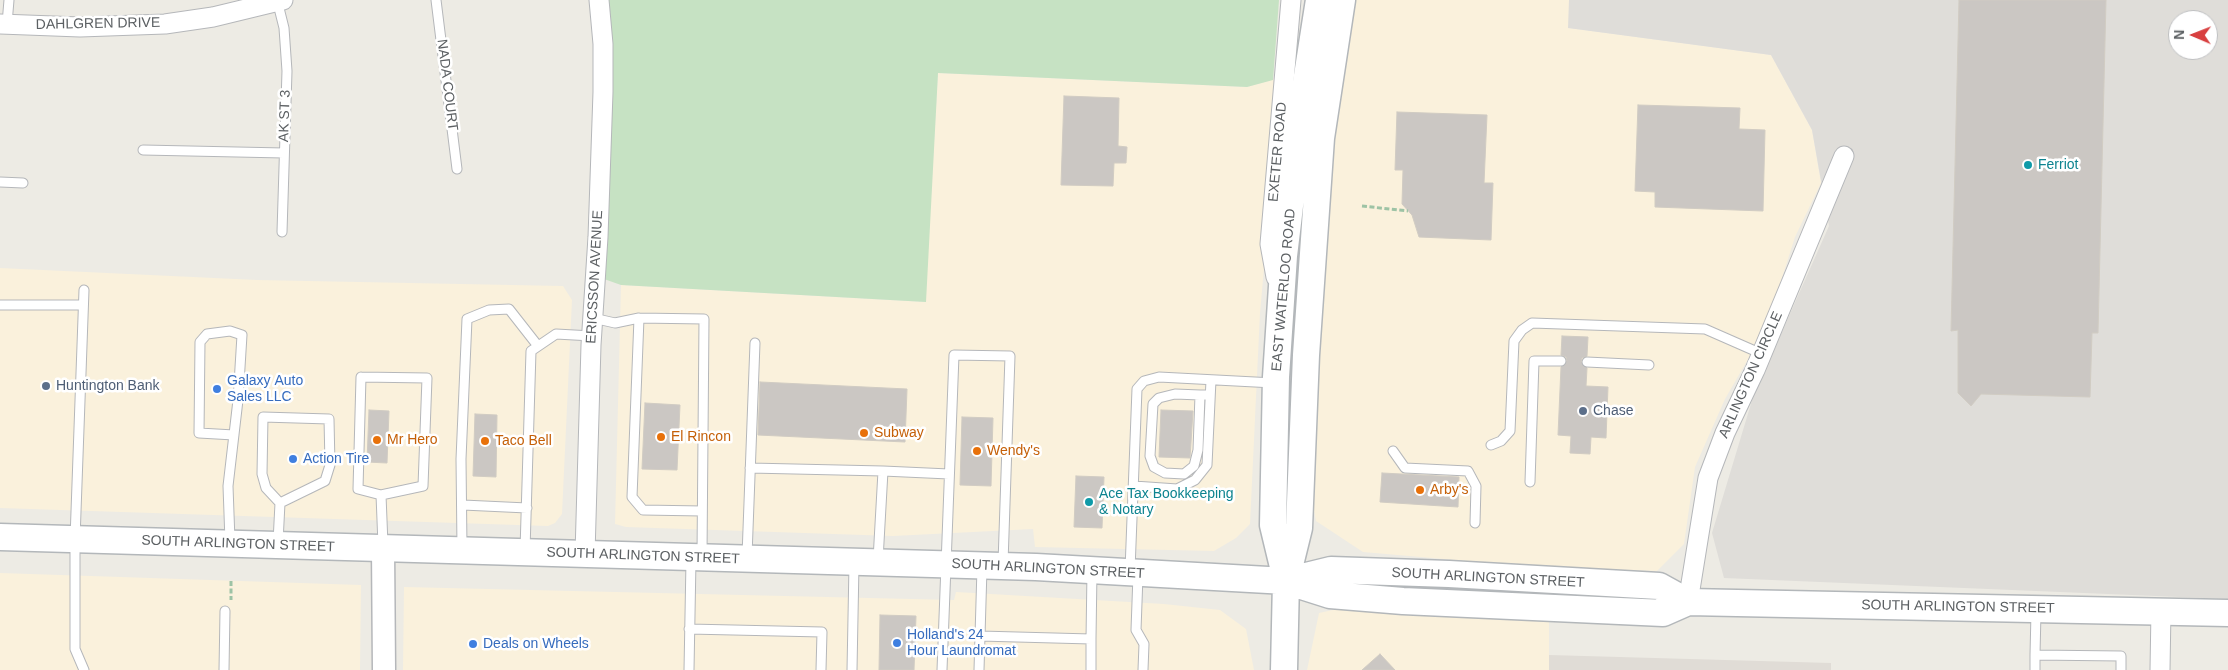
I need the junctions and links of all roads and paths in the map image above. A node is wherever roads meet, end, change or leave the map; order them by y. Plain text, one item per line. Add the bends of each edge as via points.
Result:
1 (10, 0) edge
2 (436, 0) edge
3 (599, 0) edge
4 (1292, 0) edge
5 (1319, 0) edge
6 (1342, 0) edge
7 (279, 1) edge
8 (4, 24) edge
9 (144, 150) dead end
10 (284, 153) junction
11 (1844, 156) dead end
12 (457, 170) dead end
13 (0, 182) edge
14 (23, 183) dead end
15 (1362, 206) dead end
16 (1408, 211) dead end
17 (282, 232) dead end
18 (84, 290) dead end
19 (1281, 302) junction
20 (0, 305) edge
21 (83, 305) junction
22 (639, 318) junction
23 (592, 327) junction
24 (755, 344) dead end
25 (538, 346) junction
26 (1762, 354) junction
27 (1561, 361) dead end
28 (1587, 362) dead end
29 (1649, 365) dead end
30 (1211, 380) junction
31 (1276, 383) junction
32 (1200, 395) junction
33 (1210, 395) junction
34 (234, 435) junction
35 (1491, 445) dead end
36 (1393, 451) dead end
37 (750, 468) junction
38 (883, 471) junction
39 (949, 474) junction
40 (1530, 482) dead end
41 (1134, 486) junction
42 (381, 495) junction
43 (280, 503) junction
44 (463, 505) junction
45 (526, 508) junction
46 (702, 511) junction
47 (1475, 523) dead end
48 (0, 536) edge
49 (76, 539) junction
50 (231, 544) junction
51 (278, 545) junction
52 (383, 548) junction
53 (462, 550) junction
54 (525, 552) junction
55 (585, 554) junction
56 (697, 557) junction
57 (747, 559) junction
58 (866, 562) junction
59 (944, 564) junction
60 (993, 566) junction
61 (1092, 571) junction
62 (1134, 573) junction
63 (1286, 580) junction
64 (230, 581) dead end
65 (231, 602) dead end
66 (1688, 602) junction
67 (2036, 608) junction
68 (2161, 610) junction
69 (225, 611) dead end
70 (2228, 613) edge
71 (689, 629) junction
72 (980, 636) junction
73 (1091, 639) junction
74 (2035, 655) junction
75 (84, 670) edge
76 (224, 670) edge
77 (384, 670) edge
78 (689, 670) edge
79 (821, 670) edge
80 (852, 670) edge
81 (942, 670) edge
82 (979, 670) edge
83 (1091, 670) edge
84 (1144, 670) edge
85 (1284, 670) edge
86 (2035, 670) edge
87 (2121, 670) edge
88 (2160, 670) edge

1 - 8 lane
2 - 12 lane, NADA COURT
3 - 23 street, ERICSSON AVENUE via 603,92
4 - 19 street, EXETER ROAD via 1270,244
5 - 19 main road, EAST WATERLOO ROAD via 1301,114
6 - 63 main road, EAST WATERLOO ROAD via 1321,138 1306,355 1299,528
7 - 8 street, DAHLGREN DRIVE via 213,17 165,24 90,27
7 - 10 lane, AK ST 3 via 287,71
9 - 10 lane
10 - 17 lane, AK ST 3
11 - 26 street, ARLINGTON CIRCLE
13 - 14 lane
15 - 16 path
18 - 21 lane
19 - 31 main road, EAST WATERLOO ROAD
20 - 21 lane
21 - 49 lane
22 - 23 lane
22 - 46 lane via 632,497 643,510
22 - 46 lane via 704,319
23 - 25 lane via 556,334
23 - 55 street, ERICSSON AVENUE
24 - 37 lane
25 - 44 lane via 510,309 489,310 467,319
25 - 45 lane via 531,351
26 - 35 lane via 1706,329 1532,323 1514,341 1510,431 1501,441
26 - 66 street, ARLINGTON CIRCLE via 1708,478
27 - 40 lane via 1534,361
28 - 29 lane
30 - 31 lane
30 - 33 lane
30 - 41 lane via 1160,377 1144,381 1137,389
31 - 63 main road, EAST WATERLOO ROAD via 1274,525
32 - 32 lane via 1175,394 1159,398 1153,404 1150,456 1154,467 1165,473 1184,474 1194,466 1198,450
32 - 33 lane
33 - 41 lane via 1207,465 1195,480 1177,489
34 - 34 lane via 242,335 230,331 207,334 200,342 199,433
34 - 50 lane via 228,486
36 - 47 lane via 1404,468 1468,471 1476,486
37 - 38 lane
37 - 57 lane
38 - 39 lane
38 - 58 lane
39 - 59 lane
39 - 60 lane via 954,355 1010,356
41 - 62 lane
42 - 42 lane via 423,486 427,378 361,377 358,489
42 - 52 lane
43 - 43 lane via 325,481 330,465 329,420 263,417 262,474 266,488
43 - 51 lane
44 - 45 lane
44 - 53 lane
45 - 54 lane
46 - 56 lane
48 - 49 main road, SOUTH ARLINGTON STREET
49 - 50 main road, SOUTH ARLINGTON STREET
49 - 75 lane via 75,649
50 - 51 main road, SOUTH ARLINGTON STREET
51 - 52 main road, SOUTH ARLINGTON STREET
52 - 53 main road, SOUTH ARLINGTON STREET
52 - 77 street
53 - 54 main road, SOUTH ARLINGTON STREET
54 - 55 main road, SOUTH ARLINGTON STREET
55 - 56 main road, SOUTH ARLINGTON STREET
56 - 57 main road, SOUTH ARLINGTON STREET
56 - 71 lane
57 - 58 main road, SOUTH ARLINGTON STREET
58 - 59 main road, SOUTH ARLINGTON STREET
58 - 80 lane
59 - 60 main road, SOUTH ARLINGTON STREET
59 - 81 lane
60 - 61 main road, SOUTH ARLINGTON STREET
60 - 72 lane
61 - 62 main road, SOUTH ARLINGTON STREET
61 - 73 lane
62 - 63 main road, SOUTH ARLINGTON STREET
62 - 84 lane via 1136,630 1144,644
63 - 66 main road, SOUTH ARLINGTON STREET via 1330,595 1412,602 1663,613
63 - 85 main road, EAST WATERLOO ROAD
64 - 65 path
66 - 67 main road, SOUTH ARLINGTON STREET
67 - 68 main road, SOUTH ARLINGTON STREET
67 - 74 lane
68 - 70 main road, SOUTH ARLINGTON STREET
68 - 88 street
69 - 76 lane
71 - 78 lane
71 - 79 lane via 822,632
72 - 73 lane
72 - 82 lane
73 - 83 lane
74 - 86 lane
74 - 87 lane via 2121,656

